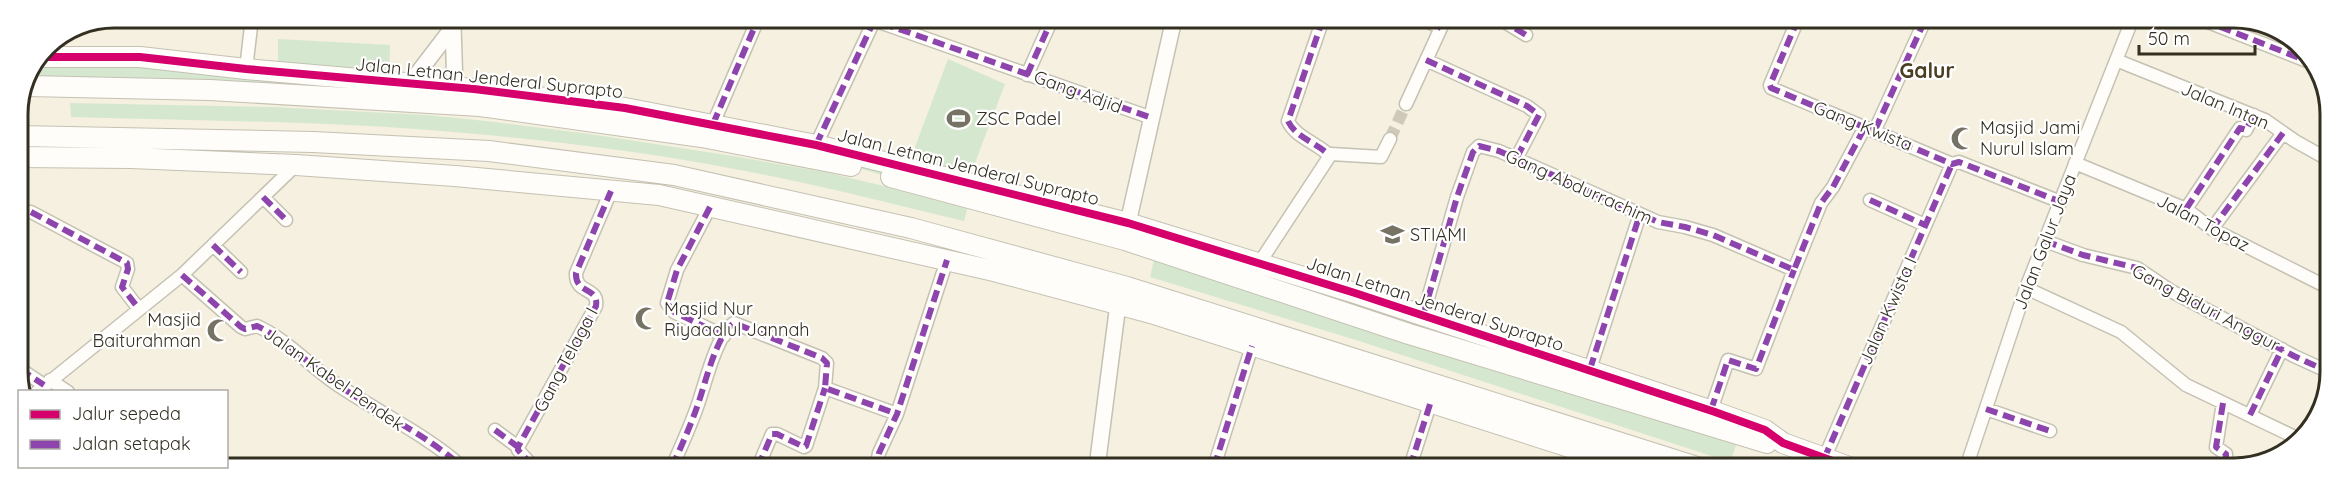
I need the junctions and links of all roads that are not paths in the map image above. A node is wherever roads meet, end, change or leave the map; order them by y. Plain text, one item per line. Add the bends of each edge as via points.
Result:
1 (251, 28) edge
2 (452, 28) edge
3 (457, 28) edge
4 (754, 28) edge
5 (873, 28) edge
6 (896, 28) edge
7 (1048, 28) edge
8 (1172, 28) edge
9 (1320, 28) edge
10 (1441, 28) edge
11 (1515, 28) edge
12 (1794, 28) edge
13 (1921, 28) edge
14 (2127, 28) edge
15 (2224, 28) edge
16 (1526, 35) dead end
17 (51, 57) edge
18 (2298, 57) edge
19 (1426, 60) junction
20 (2116, 60) junction
21 (246, 69) junction
22 (1026, 75) junction
23 (411, 82) junction
24 (33, 86) edge
25 (455, 87) junction
26 (557, 99) junction
27 (1406, 104) tunnel mouth
28 (2254, 115) junction
29 (569, 117) junction
30 (1152, 118) junction
31 (713, 124) junction
32 (1870, 129) junction
33 (2283, 132) junction
34 (28, 136) edge
35 (1390, 139) tunnel mouth
36 (816, 145) junction
37 (430, 148) junction
38 (1329, 155) junction
39 (2320, 155) edge
40 (28, 156) edge
41 (1516, 159) junction
42 (2075, 163) junction
43 (1952, 164) junction
44 (296, 165) junction
45 (455, 176) junction
46 (611, 191) junction
47 (976, 193) junction
48 (263, 196) junction
49 (1870, 200) dead end
50 (2061, 202) junction
51 (710, 207) junction
52 (2186, 209) junction
53 (31, 212) dead end
54 (1640, 214) junction
55 (286, 220) dead end
56 (1128, 224) junction
57 (1925, 225) junction
58 (2212, 229) junction
59 (2045, 241) junction
60 (213, 245) junction
61 (1011, 254) junction
62 (947, 260) junction
63 (1258, 265) junction
64 (1794, 270) junction
65 (994, 271) junction
66 (241, 272) dead end
67 (182, 275) junction
68 (2320, 283) edge
69 (2026, 288) junction
70 (1118, 304) junction
71 (139, 309) junction
72 (1424, 316) junction
73 (724, 336) junction
74 (1252, 346) junction
75 (2282, 349) junction
76 (2320, 368) edge
77 (1590, 369) junction
78 (28, 375) edge
79 (44, 386) edge
80 (825, 388) junction
81 (60, 390) edge
82 (1431, 402) junction
83 (2223, 402) junction
84 (1986, 409) junction
85 (1711, 410) junction
86 (897, 414) junction
87 (2250, 415) junction
88 (495, 430) dead end
89 (2050, 431) dead end
90 (2292, 435) edge
91 (1783, 443) junction
92 (518, 447) junction
93 (1217, 457) edge
94 (1413, 457) edge
95 (1602, 457) edge
96 (1665, 457) edge
97 (1819, 457) edge
98 (1825, 457) edge
99 (1970, 457) edge
100 (2226, 457) edge
101 (450, 458) edge
102 (525, 458) edge
103 (676, 458) edge
104 (762, 458) edge
105 (878, 458) edge
106 (1097, 458) edge

1 - 21 street
2 - 23 street
3 - 25 street
4 - 31 street
5 - 36 street
6 - 22 street
7 - 22 street, Gang Adjid
8 - 30 street
9 - 38 street via 1288,121 1294,131
10 - 19 street
11 - 16 street
12 - 32 street, Gang Kwista via 1770,85 1773,89
13 - 32 street
14 - 20 street, Jalan Galur Jaya
15 - 18 street
17 - 21 main road, Jalan Letnan Jenderal Suprapto via 140,57
19 - 27 street
19 - 41 street via 1527,106 1539,116
20 - 28 street, Jalan Intan
20 - 42 street, Jalan Galur Jaya
21 - 23 main road, Jalan Letnan Jenderal Suprapto
22 - 30 street, Gang Adjid
23 - 25 main road, Jalan Letnan Jenderal Suprapto
24 - 29 main road, Jalan Letnan Jenderal Suprapto via 407,100
25 - 26 main road, Jalan Letnan Jenderal Suprapto
26 - 29 main road
26 - 31 main road, Jalan Letnan Jenderal Suprapto
28 - 33 street, Jalan Intan
28 - 52 street via 2246,130 2240,128
29 - 47 main road, Jalan Letnan Jenderal Suprapto via 702,137
30 - 56 street
31 - 36 main road, Jalan Letnan Jenderal Suprapto
32 - 43 street, Gang Kwista
32 - 64 street via 1821,203
33 - 39 street, Jalan Intan
33 - 58 street
34 - 37 main road
35 - 38 street via 1381,158
36 - 47 main road, Jalan Letnan Jenderal Suprapto
37 - 45 main road
37 - 61 main road via 489,151 674,175
38 - 63 street
40 - 44 main road
41 - 54 street, Gang Abdurrachim
41 - 72 street, Gang Abdurrachim via 1482,146 1473,152
42 - 50 street, Jalan Galur Jaya
42 - 52 street, Jalan Topaz
43 - 50 street, Gang Kwista via 1959,162
43 - 57 street, Jalan Kwista I
44 - 45 main road
44 - 48 street
45 - 46 main road
46 - 51 main road via 659,195
46 - 92 street, Gang Telaga I via 576,273 580,287 595,295 596,306
47 - 56 main road, Jalan Letnan Jenderal Suprapto
47 - 91 main road, Jalan Letnan Jenderal Suprapto via 1409,334 1761,442
48 - 55 street
48 - 60 street
49 - 57 street
50 - 59 street, Jalan Galur Jaya
51 - 62 main road
51 - 73 street via 680,263 667,303 674,312
52 - 58 street, Jalan Topaz
53 - 71 street via 127,263 122,287
54 - 64 street, Gang Abdurrachim via 1713,235
54 - 77 street
56 - 63 main road, Jalan Letnan Jenderal Suprapto
57 - 98 street, Jalan Kwista I
58 - 68 street, Jalan Topaz
59 - 69 street, Jalan Galur Jaya
59 - 75 street, Gang Biduri Anggur via 2137,268 2171,291
60 - 66 street
60 - 67 street
61 - 65 main road
61 - 96 main road
62 - 65 main road
62 - 86 street
63 - 72 main road, Jalan Letnan Jenderal Suprapto
64 - 85 street via 1756,369 1728,360
65 - 70 main road
67 - 71 street
67 - 101 street, Jalan Kabel Pendek via 242,327 257,326 270,333 334,382
69 - 83 street via 2115,329 2180,381
69 - 84 street, Jalan Galur Jaya
70 - 74 main road
70 - 106 street
71 - 79 street
72 - 77 main road, Jalan Letnan Jenderal Suprapto
73 - 80 street via 737,322 825,360
73 - 103 street
74 - 82 main road
74 - 93 street
75 - 76 street, Gang Biduri Anggur
75 - 87 street
77 - 85 main road, Jalan Letnan Jenderal Suprapto
78 - 79 street
79 - 81 street
80 - 86 street
80 - 104 street via 806,446 772,434
82 - 94 street
82 - 95 main road
83 - 87 street
83 - 100 street via 2216,447
84 - 89 street
84 - 99 street, Jalan Galur Jaya
85 - 91 main road, Jalan Letnan Jenderal Suprapto via 1765,430
86 - 105 street
87 - 90 street
88 - 92 street
91 - 97 main road, Jalan Letnan Jenderal Suprapto
92 - 102 street

